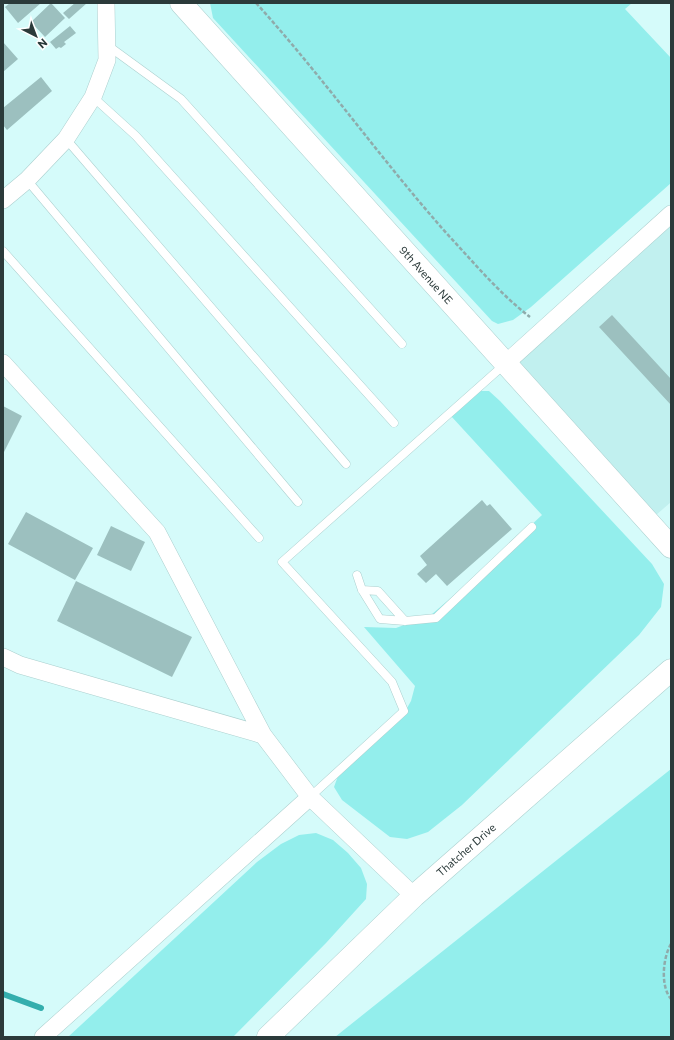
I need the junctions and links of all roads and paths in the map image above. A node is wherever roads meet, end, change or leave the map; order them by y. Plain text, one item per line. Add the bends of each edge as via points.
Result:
1 (106, 3) edge
2 (181, 3) edge
3 (256, 3) edge
4 (106, 45) junction
5 (93, 97) junction
6 (66, 139) junction
7 (27, 180) junction
8 (3, 200) edge
9 (671, 214) edge
10 (3, 250) edge
11 (545, 328) junction
12 (402, 344) dead end
13 (3, 363) edge
14 (506, 364) junction
15 (394, 423) dead end
16 (346, 464) dead end
17 (298, 502) dead end
18 (532, 527) dead end
19 (259, 538) dead end
20 (671, 547) edge
21 (356, 574) dead end
22 (362, 590) junction
23 (405, 621) junction
24 (3, 657) edge
25 (671, 670) edge
26 (263, 735) junction
27 (310, 797) junction
28 (414, 896) junction
29 (671, 944) edge
30 (671, 999) edge
31 (43, 1037) edge
32 (268, 1037) edge

1 - 4 street
2 - 14 street, 9th Avenue NE
3 - 11 path via 281,30 436,222 512,303
4 - 5 street via 106,60
4 - 12 lane via 181,99
5 - 6 street
5 - 15 lane via 136,136
6 - 7 street
6 - 16 lane
7 - 8 street
7 - 17 lane
9 - 11 street
10 - 19 lane
11 - 14 street
13 - 26 street via 157,532
14 - 20 street, 9th Avenue NE
14 - 27 lane via 282,562 392,682 404,711
18 - 23 lane via 436,618
21 - 22 lane
22 - 23 lane via 378,591
22 - 23 lane via 380,619
24 - 26 street via 20,665
25 - 28 street, Thatcher Drive
26 - 27 street
27 - 28 street
27 - 31 street
28 - 32 street, Thatcher Drive
29 - 30 path via 663,972

